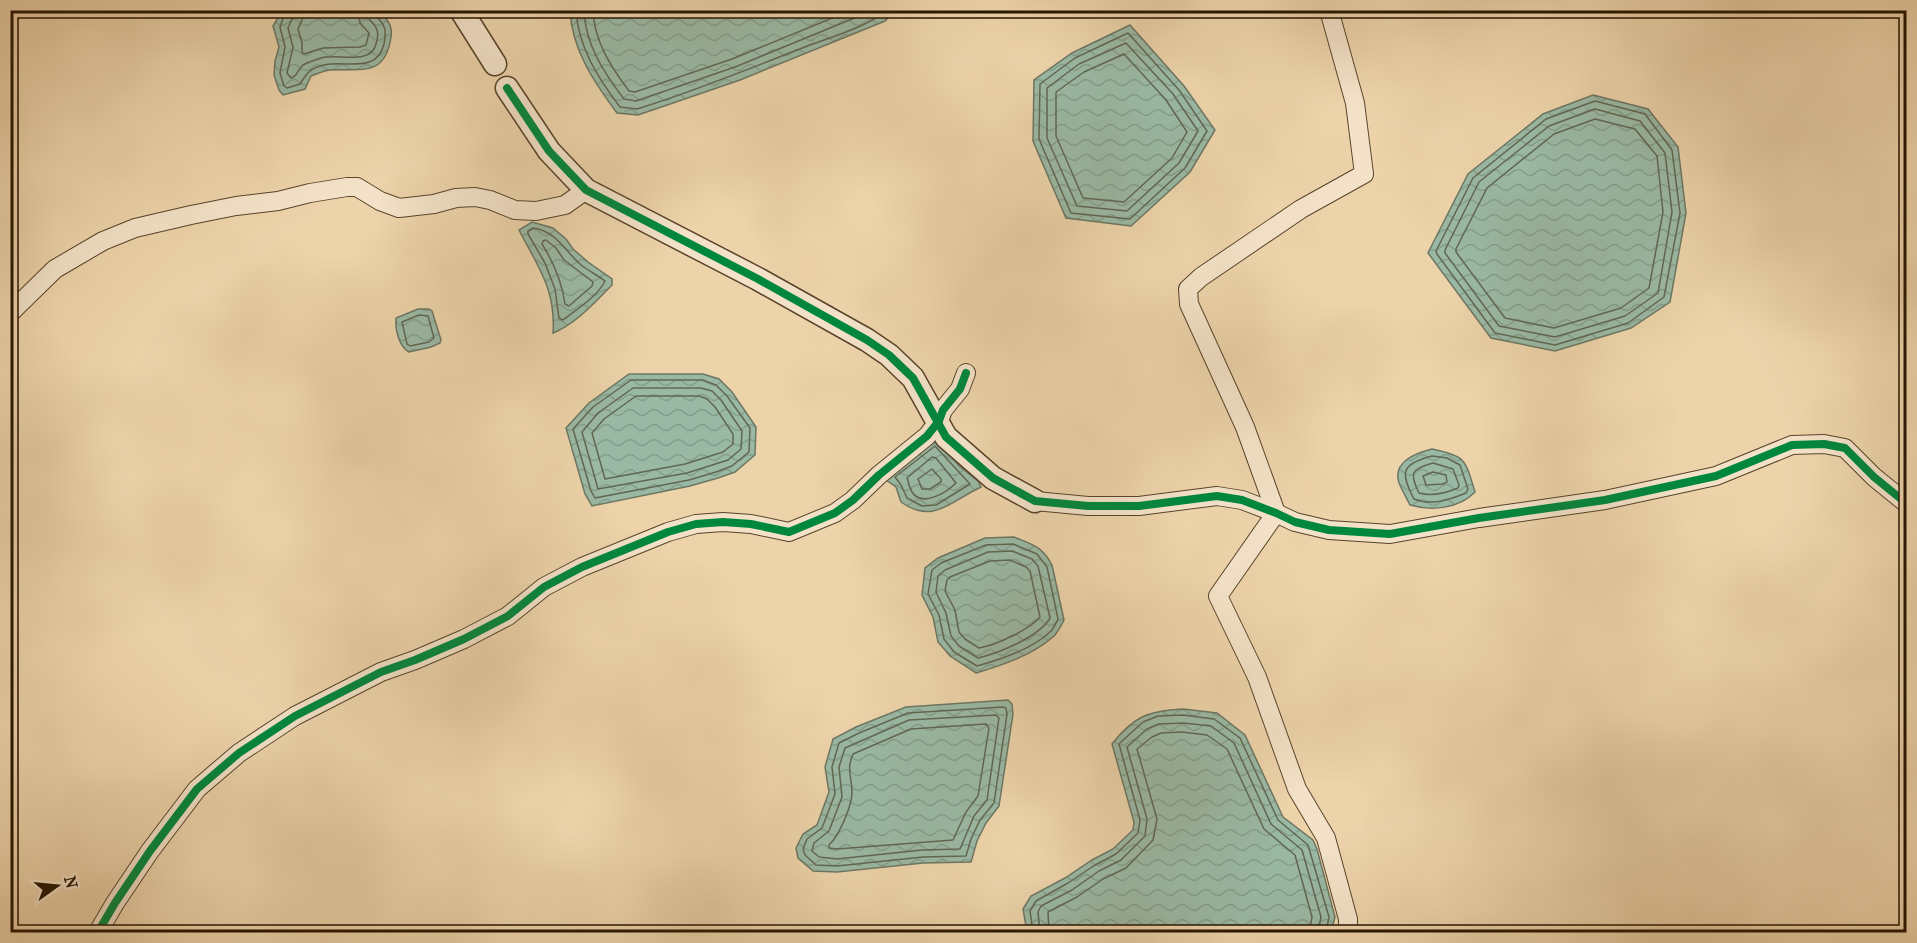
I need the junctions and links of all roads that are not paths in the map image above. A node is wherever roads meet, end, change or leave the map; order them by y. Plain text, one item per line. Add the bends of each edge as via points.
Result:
1 (461, 10) edge
2 (1329, 10) edge
3 (495, 64) dead end
4 (507, 88) dead end
5 (586, 190) junction
6 (10, 313) edge
7 (966, 373) dead end
8 (939, 421) junction
9 (1035, 501) joint
10 (1906, 503) edge
11 (1276, 513) junction
12 (98, 933) edge
13 (1348, 933) edge

1 - 3 street
2 - 11 street via 1355,103 1364,174 1301,209 1188,289 1189,304 1245,427
4 - 5 street via 549,151
5 - 6 street via 565,205 536,211 515,210 475,197 399,208 357,187 347,187 191,215 135,228 103,241 55,269
5 - 8 street via 867,340 913,378
7 - 8 street
8 - 9 street via 946,437 993,478
8 - 12 street via 927,436 835,513 789,532 723,522 668,532 582,567 544,587 508,616 464,639 381,672 295,716 239,753 197,789 150,851
9 - 11 street via 1139,506 1217,496 1242,500
10 - 11 street via 1845,448 1824,444 1792,445 1716,476 1605,500 1390,534 1329,530
11 - 13 street via 1218,596 1257,676 1296,789 1326,838 1348,919

